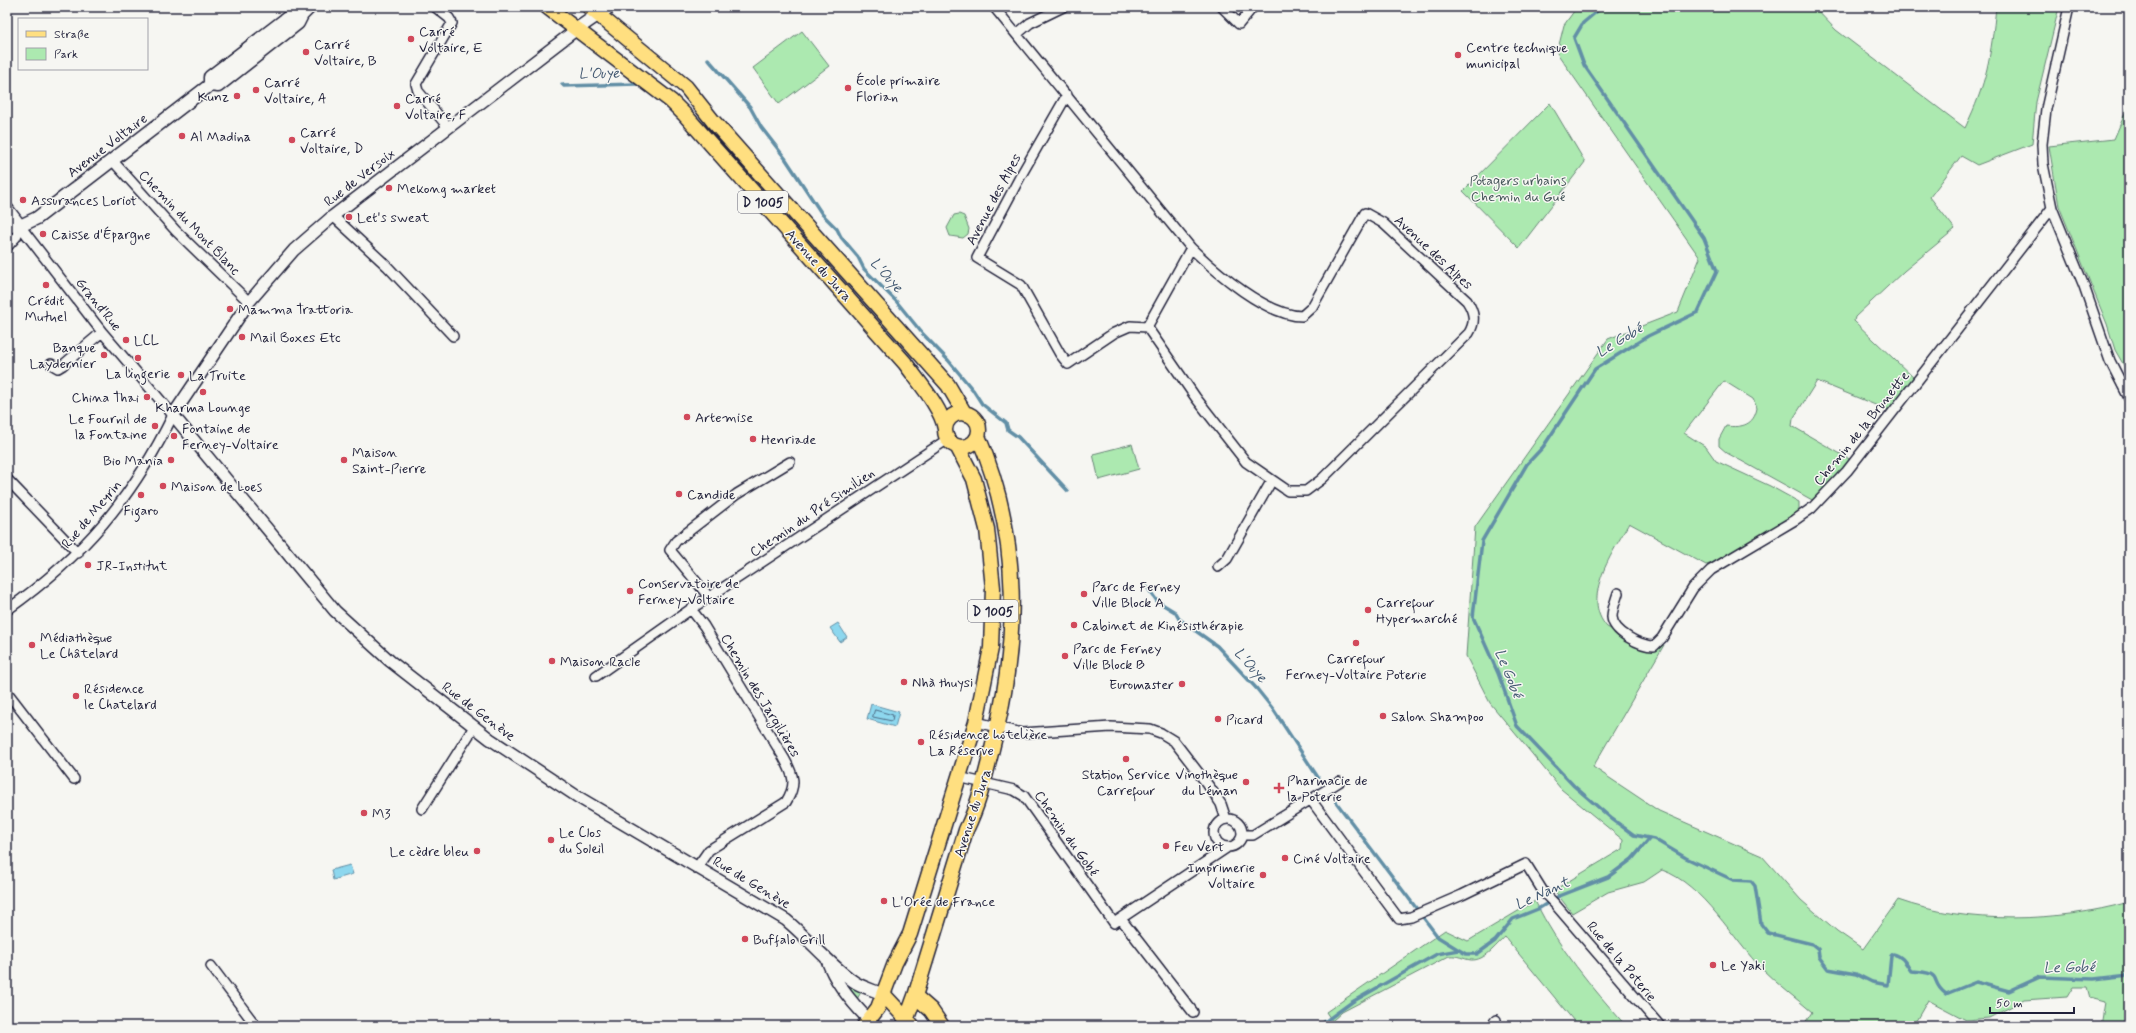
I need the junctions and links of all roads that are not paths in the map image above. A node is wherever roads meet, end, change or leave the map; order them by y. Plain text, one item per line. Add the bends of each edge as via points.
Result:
1 (435, 7) edge
2 (547, 7) edge
3 (994, 7) edge
4 (1064, 7) edge
5 (1222, 7) edge
6 (1253, 7) edge
7 (2069, 7) edge
8 (599, 10) edge
9 (306, 11) edge
10 (578, 29) junction
11 (1017, 34) junction
12 (1067, 95) junction
13 (448, 127) junction
14 (112, 160) junction
15 (2052, 208) junction
16 (7, 209) edge
17 (333, 216) junction
18 (20, 226) junction
19 (7, 228) edge
20 (7, 247) edge
21 (1191, 248) junction
22 (249, 302) junction
23 (1147, 327) junction
24 (102, 332) junction
25 (453, 336) dead end
26 (51, 364) dead end
27 (2129, 398) edge
28 (965, 414) junction
29 (173, 415) junction
30 (978, 436) junction
31 (950, 438) junction
32 (790, 462) dead end
33 (7, 479) edge
34 (1272, 480) junction
35 (78, 553) junction
36 (1218, 567) dead end
37 (1618, 593) dead end
38 (709, 597) junction
39 (691, 609) junction
40 (7, 610) edge
41 (596, 676) dead end
42 (7, 692) edge
43 (976, 722) junction
44 (474, 727) junction
45 (997, 728) junction
46 (958, 777) junction
47 (74, 779) dead end
48 (1339, 782) dead end
49 (983, 783) junction
50 (1311, 800) junction
51 (422, 809) dead end
52 (1226, 819) junction
53 (1243, 835) junction
54 (1228, 848) junction
55 (697, 867) junction
56 (1117, 921) junction
57 (827, 959) junction
58 (210, 966) dead end
59 (884, 995) junction
60 (915, 996) junction
61 (1193, 1012) dead end
62 (869, 1024) edge
63 (908, 1024) edge
64 (256, 1026) edge
65 (942, 1026) edge
66 (1660, 1026) edge

1 - 13 street via 452,23 416,84 418,91
2 - 10 main road, Avenue du Jura / D 1005
3 - 11 street, Avenue des Alpes
4 - 11 street via 1030,24
5 - 6 street via 1239,24
7 - 15 street via 2043,126 2043,164
8 - 10 main road, Rue de Versoix
8 - 28 main road, Avenue du Jura / D 1005 via 686,87 713,121 948,385
9 - 14 main road, Avenue Voltaire via 298,23 218,86 210,86
10 - 13 street, Rue de Versoix
10 - 31 main road, Avenue du Jura / D 1005 via 672,101 685,114 905,363 942,418
11 - 12 street, Avenue des Alpes
12 - 21 street, Avenue des Alpes
12 - 23 street, Avenue des Alpes via 977,258 1021,284 1068,364 1114,333 1130,326
13 - 17 street, Rue de Versoix
14 - 18 main road, Avenue Voltaire via 37,218
14 - 22 street, Chemin du Mont Blanc via 176,230
15 - 27 street via 2084,286 2110,361
15 - 37 street, Chemin de la Brunette via 1847,471 1812,508 1711,570 1693,588 1662,638 1654,646 1635,641 1614,622 1613,612
16 - 18 main road, Grand'Rue
17 - 22 street, Rue de Versoix via 294,250
17 - 25 street via 387,266
18 - 19 street, Avenue Voltaire
18 - 20 street via 16,237
18 - 24 street, Grand'Rue
21 - 23 street
21 - 34 street, Avenue des Alpes via 1223,278 1277,311 1290,316 1302,316 1312,307 1364,212 1383,223 1467,301 1472,309 1474,325 1468,333 1322,479 1306,491 1288,491
22 - 29 street, Rue de Versoix
23 - 34 street, Avenue des Alpes via 1196,398 1246,462
24 - 26 street via 63,365 58,368
24 - 29 street, Grand'Rue
28 - 30 main road, D 1005 via 978,424
28 - 31 main road via 954,416 947,423
29 - 35 street, Rue de Meyrin via 126,497
29 - 44 street, Rue de Genève via 335,611 390,661
30 - 31 main road via 969,446
30 - 45 main road, Avenue du Jura / D 1005 via 1001,507 1012,584 1010,649
31 - 38 street, Chemin du Pré Similien
31 - 43 main road, Avenue du Jura / D 1005 via 970,470 980,496 987,529 993,588 991,648
32 - 38 street via 737,494 676,541 670,550
33 - 35 street
34 - 36 street via 1227,559
35 - 40 street, Rue de Meyrin via 36,590
38 - 39 street, Chemin du Pré Similien
39 - 41 street
39 - 55 street, Chemin des Jargilières via 704,626 784,758 794,782 793,790 786,802 708,850
42 - 47 street
43 - 45 street
43 - 46 main road, Avenue du Jura / D 1005
44 - 51 street
44 - 55 street, Rue de Genève via 585,802
45 - 49 main road, Avenue du Jura / D 1005
45 - 52 street via 1030,733 1111,727 1150,729 1161,733 1174,741 1211,789 1221,804
46 - 49 street, Chemin du Gobé
46 - 59 main road, Avenue du Jura / D 1005 via 910,934 895,964
48 - 50 street
49 - 56 street, Chemin du Gobé via 1014,790 1024,796
49 - 60 main road, Avenue du Jura / D 1005
50 - 53 street via 1253,835
50 - 66 street, Rue de la Poterie via 1399,919 1425,911 1526,864 1544,893
52 - 53 street via 1237,822
52 - 54 street via 1216,826 1214,838 1219,845
53 - 54 street via 1237,845
54 - 56 street
55 - 57 street, Rue de Genève via 786,920
56 - 61 street, Chemin du Gobé
57 - 59 street, Rue de Genève via 853,981
57 - 62 street, Rue de Genève via 833,976
58 - 64 street
59 - 62 main road, Avenue du Jura
59 - 63 main road
60 - 63 main road, Avenue du Jura / D 1005
60 - 65 main road via 931,1010

